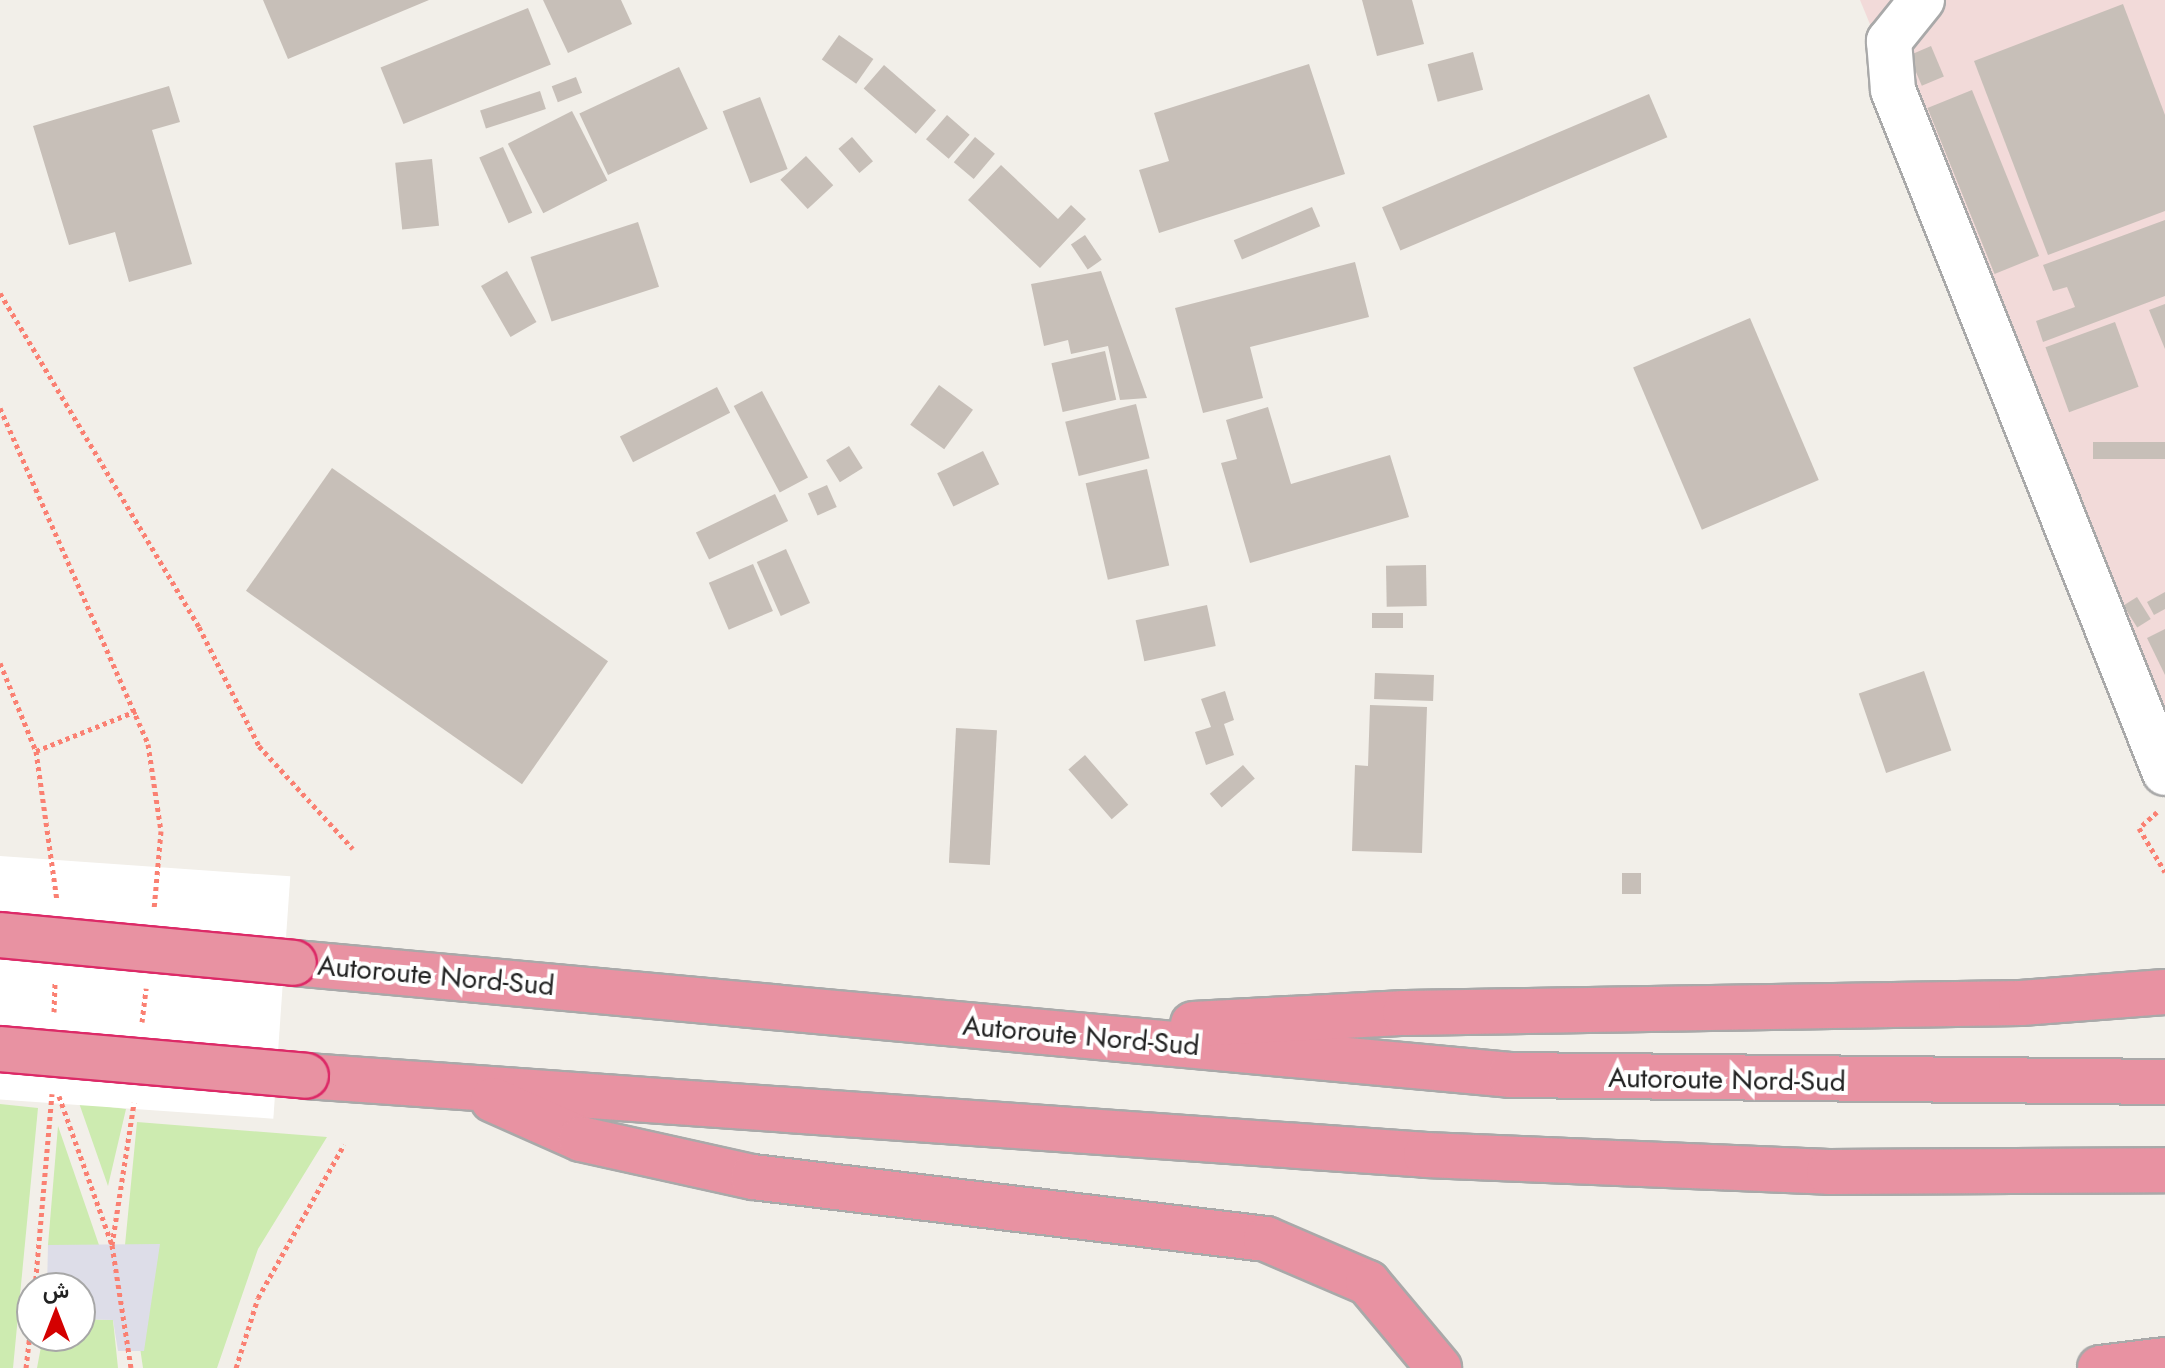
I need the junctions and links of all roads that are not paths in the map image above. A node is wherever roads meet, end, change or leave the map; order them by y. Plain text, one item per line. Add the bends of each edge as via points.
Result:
1 (1922, 0) edge
2 (2165, 773) edge
3 (0, 935) edge
4 (2165, 992) edge
5 (1038, 1032) junction
6 (0, 1049) edge
7 (2165, 1082) edge
8 (465, 1087) junction
9 (2165, 1170) edge
10 (2165, 1360) edge
11 (1439, 1368) edge
12 (2100, 1368) edge

1 - 2 street via 1889,41 1893,90
3 - 5 highway, Autoroute Nord-Sud, bridge
4 - 5 highway via 2021,1003 1405,1013
5 - 7 highway, Autoroute Nord-Sud via 1510,1075
6 - 8 highway, bridge
8 - 9 highway via 1426,1155 1829,1172
8 - 11 highway via 581,1139 753,1177 1266,1239 1368,1283
10 - 12 highway

